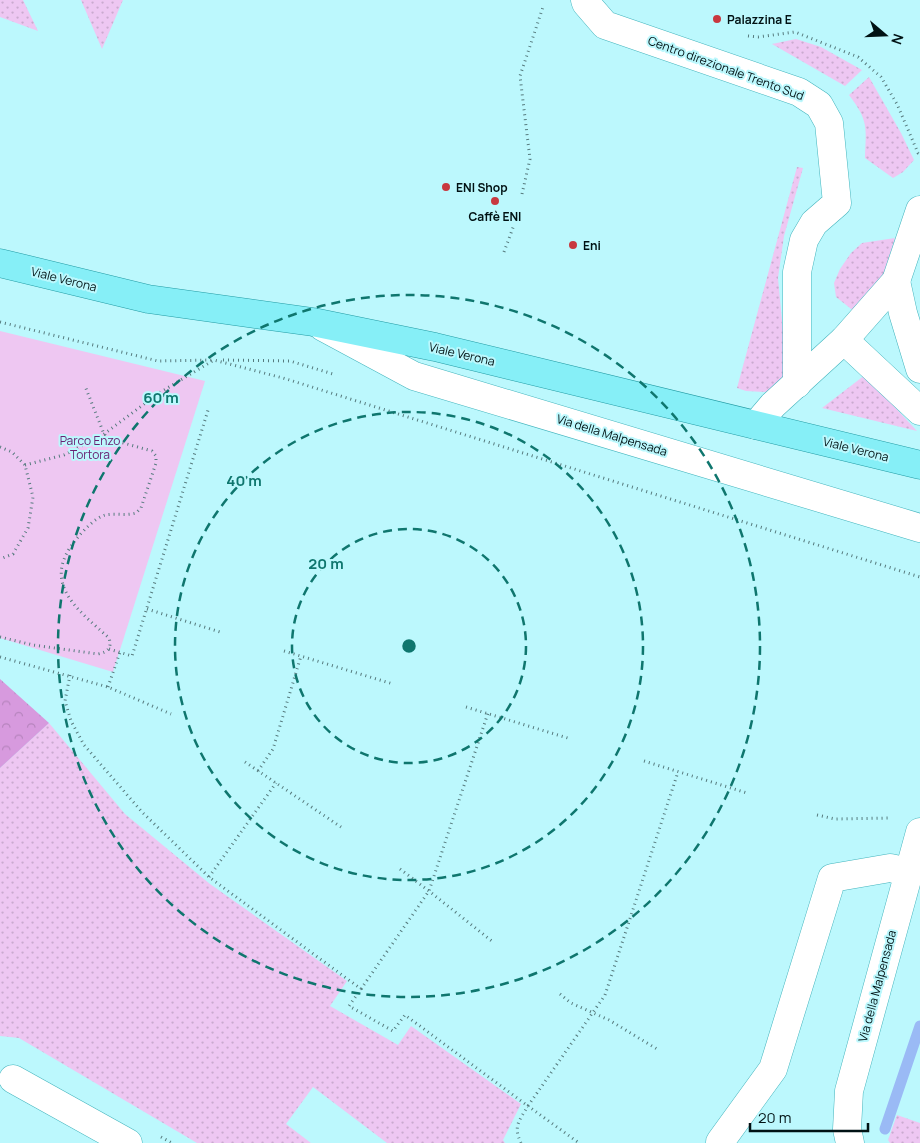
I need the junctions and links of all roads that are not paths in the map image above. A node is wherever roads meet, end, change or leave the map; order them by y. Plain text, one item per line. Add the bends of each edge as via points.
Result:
1 (586, 0) edge
2 (920, 210) edge
3 (0, 263) edge
4 (896, 281) junction
5 (313, 322) junction
6 (844, 340) junction
7 (920, 369) edge
8 (797, 384) junction
9 (920, 411) edge
10 (756, 425) junction
11 (920, 465) edge
12 (920, 528) edge
13 (920, 832) edge
14 (909, 872) junction
15 (13, 1078) dead end
16 (128, 1143) edge
17 (721, 1143) edge
18 (850, 1143) edge

1 - 8 street, Centro direzionale Trento Sud via 605,25 799,92 819,105 829,124 837,203 814,223 804,240 797,272
2 - 4 street
3 - 5 main road, Viale Verona via 148,299
4 - 6 street
4 - 7 street
5 - 10 main road, Viale Verona via 435,347
5 - 12 street, Via della Malpensada via 414,376
6 - 8 street
6 - 9 street
8 - 10 street
10 - 11 main road, Viale Verona
13 - 14 street, Via della Malpensada
14 - 17 street via 890,868 832,878 773,1069
14 - 18 street, Via della Malpensada via 848,1091
15 - 16 street

